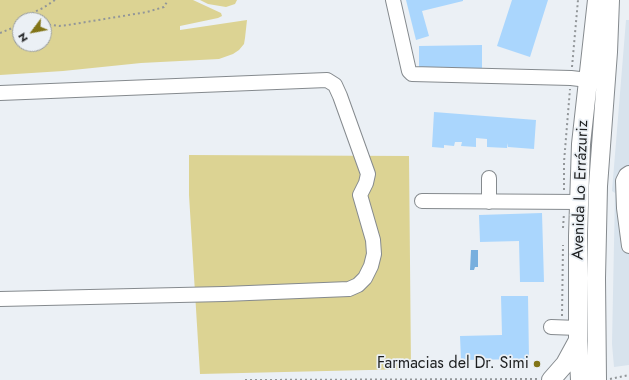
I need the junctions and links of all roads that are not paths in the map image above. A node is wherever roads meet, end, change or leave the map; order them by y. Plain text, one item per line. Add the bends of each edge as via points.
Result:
1 (394, 0) edge
2 (596, 0) edge
3 (610, 0) edge
4 (588, 80) junction
5 (0, 93) edge
6 (629, 173) edge
7 (489, 178) dead end
8 (422, 202) dead end
9 (489, 202) junction
10 (580, 202) junction
11 (629, 246) edge
12 (0, 299) edge
13 (551, 327) dead end
14 (578, 335) junction
15 (548, 379) edge
16 (580, 380) edge
17 (597, 380) edge

1 - 4 lane via 409,71 412,74
2 - 4 main road, Avenida Lo Errázuriz
3 - 17 main road, Avenida Lo Errázuriz via 598,186
4 - 10 main road, Avenida Lo Errázuriz via 582,127
5 - 12 lane via 327,80 335,85 340,96 368,174 360,195 373,240 374,254 365,278 349,290
6 - 11 lane via 623,181
7 - 9 lane
8 - 9 lane
9 - 10 lane
10 - 14 main road, Avenida Lo Errázuriz
13 - 14 lane
14 - 15 main road via 565,364
14 - 16 main road, Avenida Lo Errázuriz

